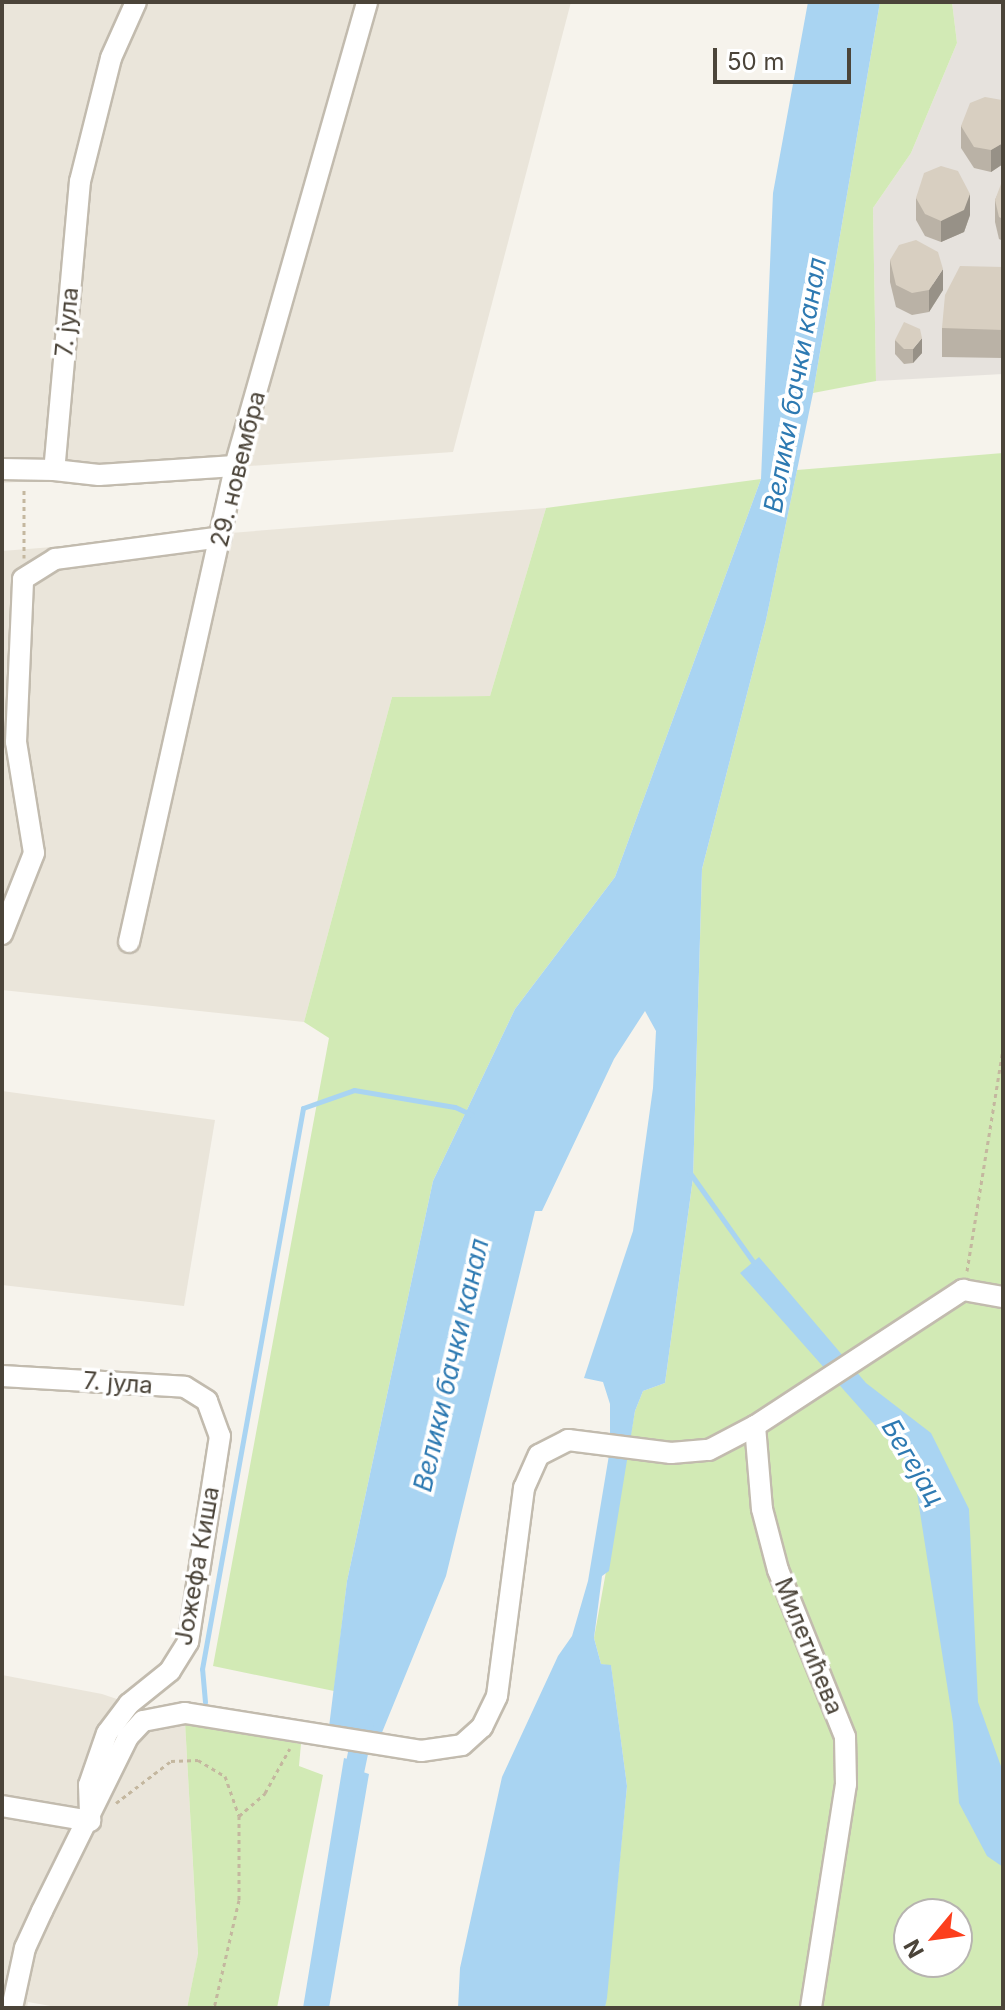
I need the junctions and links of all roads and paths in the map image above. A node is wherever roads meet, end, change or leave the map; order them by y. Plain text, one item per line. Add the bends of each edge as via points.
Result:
1 (136, 2) edge
2 (367, 2) edge
3 (235, 466) junction
4 (2, 469) edge
5 (54, 470) junction
6 (26, 474) junction
7 (221, 537) junction
8 (23, 579) junction
9 (2, 934) edge
10 (129, 942) dead end
11 (1003, 1049) edge
12 (963, 1290) junction
13 (1003, 1297) edge
14 (2, 1376) edge
15 (217, 1421) joint
16 (755, 1426) junction
17 (296, 1729) junction
18 (2, 1806) edge
19 (239, 1816) junction
20 (90, 1821) junction
21 (12, 2008) edge
22 (214, 2008) edge
23 (811, 2008) edge

1 - 5 street, 7. јула via 111,58 80,181
2 - 3 street, 29. новембра
3 - 5 street via 99,475
3 - 7 street, 29. новембра
4 - 6 street
5 - 6 street
6 - 8 path
7 - 8 street via 55,559
7 - 10 street, 29. новембра
8 - 9 street via 16,742 34,853
11 - 12 path
12 - 13 street
12 - 16 street
14 - 15 street, 7. јула via 185,1387 207,1401
15 - 20 street, Јожефа Киша via 220,1436 188,1642 170,1671 129,1704 107,1733 89,1785
16 - 17 street via 709,1450 555,1443 539,1455 529,1473 497,1696 482,1727 462,1745 421,1751
16 - 23 street, Милетићева via 762,1509 778,1570 845,1737 846,1784
17 - 19 path via 272,1782
17 - 20 street, Јожефа Киша via 185,1713 143,1721 128,1737
18 - 20 street
19 - 20 path via 225,1776 198,1760 171,1761
19 - 22 path via 239,1900
20 - 21 street, Јожефа Киша via 25,1948

